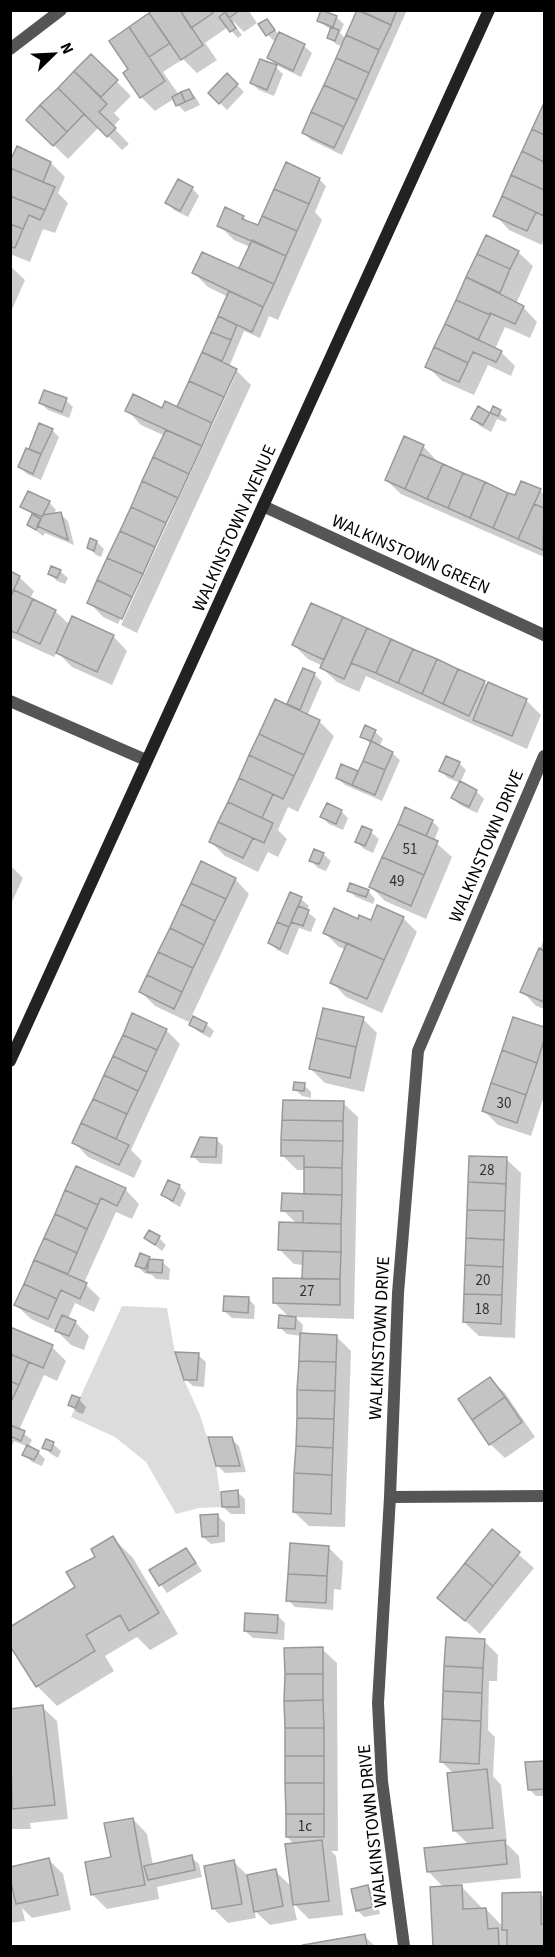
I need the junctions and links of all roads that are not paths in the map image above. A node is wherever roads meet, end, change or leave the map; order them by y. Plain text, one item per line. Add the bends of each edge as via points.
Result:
1 (61, 10) edge
2 (489, 10) edge
3 (10, 49) edge
4 (263, 506) junction
5 (544, 635) edge
6 (10, 701) edge
7 (544, 756) edge
8 (146, 760) junction
9 (10, 1061) edge
10 (544, 1496) edge
11 (390, 1497) junction
12 (405, 1947) edge

1 - 3 street
2 - 4 main road, WALKINSTOWN AVENUE
4 - 5 street, WALKINSTOWN GREEN
4 - 8 main road, WALKINSTOWN AVENUE
6 - 8 street
7 - 11 street, WALKINSTOWN DRIVE via 418,1051 398,1293
8 - 9 main road, WALKINSTOWN AVENUE
10 - 11 street
11 - 12 street, WALKINSTOWN DRIVE via 378,1703 382,1781

